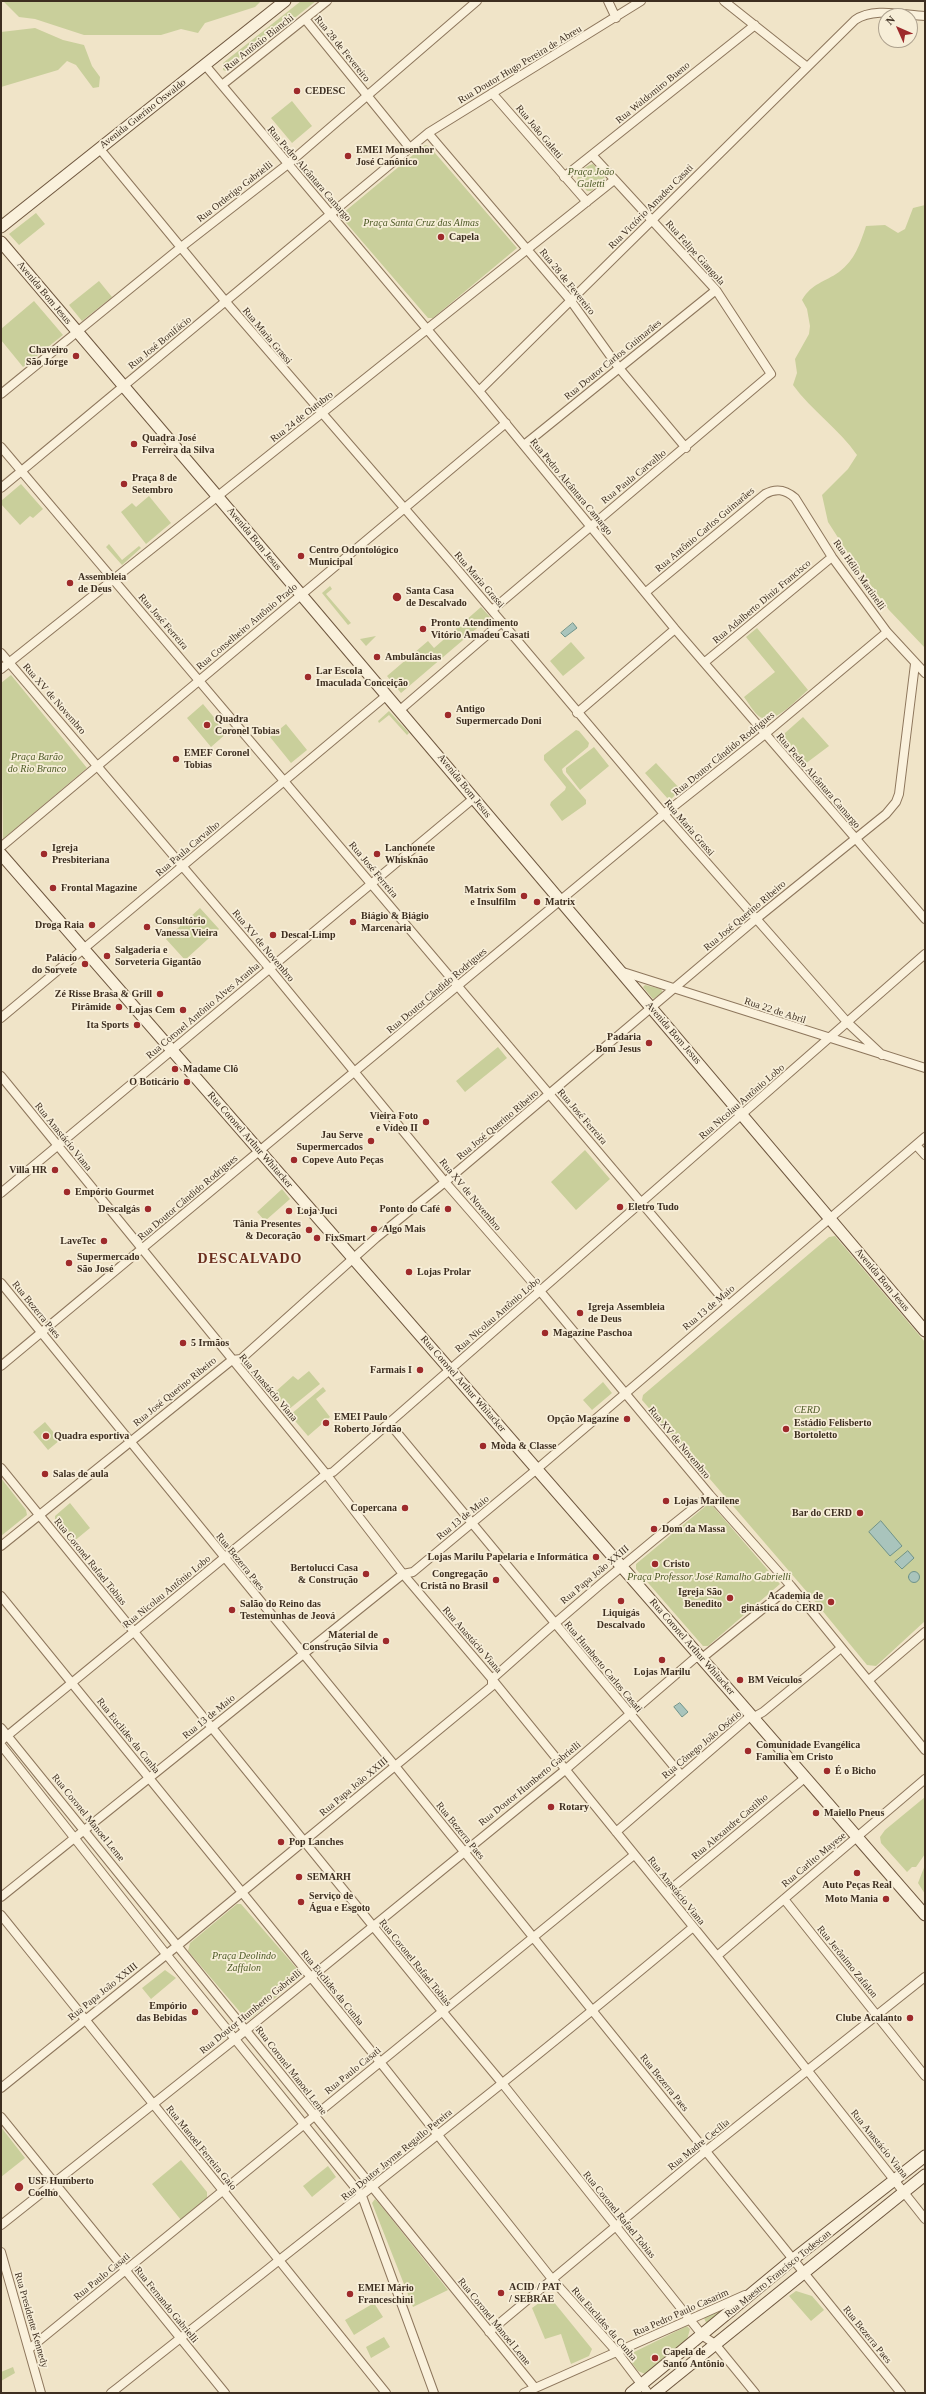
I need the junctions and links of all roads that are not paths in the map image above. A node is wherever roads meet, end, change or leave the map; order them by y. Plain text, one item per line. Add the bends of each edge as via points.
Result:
1 (285, 1) edge
2 (327, 1) edge
3 (477, 1) edge
4 (608, 1) edge
5 (641, 1) edge
6 (724, 1) edge
7 (925, 16) edge
8 (616, 18) junction
9 (305, 20) junction
10 (755, 24) junction
11 (205, 65) junction
12 (807, 67) junction
13 (222, 85) junction
14 (492, 93) junction
15 (367, 96) junction
16 (428, 133) junction
17 (409, 147) junction
18 (99, 148) junction
19 (592, 154) junction
20 (288, 164) junction
21 (564, 177) junction
22 (614, 180) junction
23 (587, 202) junction
24 (331, 213) junction
25 (653, 220) junction
26 (1, 227) edge
27 (1, 242) edge
28 (180, 248) junction
29 (527, 249) junction
30 (716, 290) junction
31 (571, 301) junction
32 (226, 302) junction
33 (428, 329) junction
34 (77, 332) junction
35 (618, 368) junction
36 (771, 374) joint
37 (123, 386) junction
38 (479, 391) junction
39 (1, 394) edge
40 (322, 414) junction
41 (506, 423) junction
42 (524, 445) junction
43 (1, 447) edge
44 (686, 448) junction
45 (21, 471) junction
46 (1, 488) edge
47 (779, 490) joint
48 (217, 496) junction
49 (404, 509) junction
50 (590, 526) junction
51 (832, 557) junction
52 (113, 579) junction
53 (646, 592) junction
54 (301, 594) junction
55 (492, 610) junction
56 (502, 622) junction
57 (676, 629) junction
58 (887, 632) junction
59 (1, 653) edge
60 (9, 662) junction
61 (705, 662) junction
62 (915, 664) junction
63 (1, 669) edge
64 (925, 673) edge
65 (200, 680) junction
66 (387, 695) junction
67 (400, 710) junction
68 (577, 713) junction
69 (765, 734) junction
70 (98, 766) junction
71 (285, 781) junction
72 (474, 798) junction
73 (664, 814) junction
74 (855, 839) junction
75 (1, 847) edge
76 (1, 854) edge
77 (182, 866) junction
78 (371, 883) junction
79 (560, 901) junction
80 (925, 919) edge
81 (756, 920) junction
82 (84, 948) junction
83 (925, 954) edge
84 (269, 968) junction
85 (619, 971) junction
86 (458, 986) junction
87 (674, 988) junction
88 (651, 1009) junction
89 (1, 1018) edge
90 (848, 1023) junction
91 (830, 1039) junction
92 (172, 1050) junction
93 (882, 1055) junction
94 (925, 1068) edge
95 (355, 1072) junction
96 (1, 1076) edge
97 (549, 1095) junction
98 (743, 1114) junction
99 (925, 1137) edge
100 (916, 1145) junction
101 (57, 1146) junction
102 (260, 1151) junction
103 (925, 1155) edge
104 (445, 1182) junction
105 (1, 1193) edge
106 (642, 1202) junction
107 (830, 1218) junction
108 (143, 1248) junction
109 (352, 1258) junction
110 (1, 1283) edge
111 (540, 1291) junction
112 (728, 1305) junction
113 (924, 1328) edge
114 (42, 1333) junction
115 (232, 1360) junction
116 (1, 1366) edge
117 (451, 1370) junction
118 (625, 1392) junction
119 (389, 1423) junction
120 (129, 1441) junction
121 (1, 1468) edge
122 (537, 1469) junction
123 (326, 1474) junction
124 (710, 1495) junction
125 (39, 1516) junction
126 (471, 1523) junction
127 (1, 1546) edge
128 (224, 1558) junction
129 (621, 1565) junction
130 (403, 1574) junction
131 (792, 1586) junction
132 (1, 1596) edge
133 (554, 1624) junction
134 (134, 1631) junction
135 (925, 1632) edge
136 (841, 1648) junction
137 (302, 1654) junction
138 (702, 1658) junction
139 (492, 1678) junction
140 (869, 1680) junction
141 (72, 1682) junction
142 (629, 1715) junction
143 (754, 1717) junction
144 (213, 1727) junction
145 (1, 1728) edge
146 (4, 1738) edge
147 (1, 1745) edge
148 (925, 1750) edge
149 (395, 1766) junction
150 (565, 1770) junction
151 (681, 1774) junction
152 (806, 1777) junction
153 (149, 1778) junction
154 (925, 1779) edge
155 (86, 1830) junction
156 (616, 1832) junction
157 (858, 1836) junction
158 (75, 1838) junction
159 (305, 1841) junction
160 (464, 1851) junction
161 (634, 1855) junction
162 (241, 1892) junction
163 (666, 1893) junction
164 (1, 1897) edge
165 (784, 1899) junction
166 (1, 1915) edge
167 (925, 1915) edge
168 (373, 1926) junction
169 (692, 1928) junction
170 (532, 1937) junction
171 (177, 1946) junction
172 (166, 1954) junction
173 (717, 1956) junction
174 (310, 1976) junction
175 (925, 1977) edge
176 (442, 2011) junction
177 (593, 2011) junction
178 (877, 2015) junction
179 (84, 2020) junction
180 (246, 2030) junction
181 (235, 2039) junction
182 (380, 2062) junction
183 (808, 2070) junction
184 (925, 2076) edge
185 (502, 2083) junction
186 (1, 2088) edge
187 (153, 2105) junction
188 (314, 2116) junction
189 (1, 2117) edge
190 (305, 2124) junction
191 (438, 2136) junction
192 (706, 2151) junction
193 (925, 2156) edge
194 (925, 2175) edge
195 (895, 2180) junction
196 (55, 2184) junction
197 (373, 2188) junction
198 (224, 2192) junction
199 (904, 2192) junction
200 (362, 2196) junction
201 (925, 2219) edge
202 (1, 2225) edge
203 (616, 2227) junction
204 (1, 2252) edge
205 (279, 2259) junction
206 (792, 2260) junction
207 (125, 2271) junction
208 (803, 2272) junction
209 (552, 2279) junction
210 (759, 2289) junction
211 (691, 2320) junction
212 (488, 2332) junction
213 (703, 2336) junction
214 (180, 2338) junction
215 (715, 2344) junction
216 (29, 2349) junction
217 (617, 2352) junction
218 (535, 2388) junction
219 (645, 2389) edge
220 (41, 2393) edge
221 (111, 2393) edge
222 (225, 2393) edge
223 (386, 2393) edge
224 (434, 2393) edge
225 (524, 2393) edge
226 (631, 2393) edge
227 (655, 2393) edge
228 (755, 2393) edge
229 (901, 2393) edge

1 - 11 main road, Avenida Guerino Oswaldo
2 - 9 street, Rua Antônio Bianchi
3 - 15 street, Rua Orderigo Gabrielli
4 - 8 street
5 - 8 street, Rua Doutor Hugo Pereira de Abreu
6 - 10 street
7 - 12 street, Rua Victório Amadeu Casati via 862,14
8 - 14 street, Rua Doutor Hugo Pereira de Abreu
9 - 13 street, Rua Antônio Bianchi
9 - 15 street, Rua 28 de Fevereiro
10 - 12 street
10 - 19 street, Rua Waldomiro Bueno
11 - 13 street, Rua Pedro Alcântara Camargo
11 - 18 main road, Avenida Guerino Oswaldo
12 - 25 street, Rua Victório Amadeu Casati
13 - 20 street, Rua Pedro Alcântara Camargo
14 - 16 street, Rua Doutor Hugo Pereira de Abreu
14 - 21 street, Rua João Galetti
15 - 17 street, Rua 28 de Fevereiro
15 - 20 street, Rua Orderigo Gabrielli
16 - 17 street, Rua Doutor Hugo Pereira de Abreu
16 - 29 street, Rua 28 de Fevereiro
17 - 24 street, Rua Doutor Hugo Pereira de Abreu
18 - 26 main road, Avenida Guerino Oswaldo
18 - 28 street, Rua Maria Grassi
19 - 21 street, Rua Waldomiro Bueno
19 - 22 street, Rua Felipe Giangola
20 - 24 street, Rua Pedro Alcântara Camargo
20 - 28 street, Rua Orderigo Gabrielli
21 - 23 street, Rua João Galetti
22 - 23 street, Rua 24 de Outubro
22 - 25 street, Rua Felipe Giangola
23 - 29 street, Rua 24 de Outubro
24 - 32 street, Rua José Bonifácio
24 - 33 street, Rua Pedro Alcântara Camargo
25 - 30 street, Rua Felipe Giangola
25 - 31 street, Rua Victório Amadeu Casati
27 - 34 main road, Avenida Bom Jesus
28 - 32 street, Rua Maria Grassi
28 - 34 street, Rua Orderigo Gabrielli
29 - 31 street, Rua 28 de Fevereiro
29 - 33 street, Rua 24 de Outubro
30 - 35 street, Rua Doutor Carlos Guimarães
30 - 36 street, Rua Felipe Giangola
31 - 35 street, Rua 28 de Fevereiro
31 - 38 street, Rua Victório Amadeu Casati
32 - 37 street, Rua José Bonifácio
32 - 40 street, Rua Maria Grassi
33 - 38 street, Rua Pedro Alcântara Camargo
33 - 40 street, Rua 24 de Outubro
34 - 37 main road, Avenida Bom Jesus
34 - 39 street, Rua Orderigo Gabrielli
35 - 42 street, Rua Doutor Carlos Guimarães
35 - 44 street, Rua 28 de Fevereiro
36 - 44 street, Rua Paula Carvalho
37 - 45 street, Rua José Bonifácio
37 - 48 main road, Avenida Bom Jesus
38 - 41 street, Rua Pedro Alcântara Camargo
40 - 48 street, Rua 24 de Outubro
40 - 49 street, Rua Maria Grassi
41 - 42 street, Rua Pedro Alcântara Camargo
41 - 49 street, Rua Conselheiro Antônio Prado
42 - 50 street, Rua Pedro Alcântara Camargo
43 - 45 street, Rua José Ferreira
44 - 50 street, Rua Paula Carvalho
45 - 46 street, Rua José Bonifácio
45 - 52 street, Rua José Ferreira
47 - 51 street, Rua Hélio Martinelli via 789,492 795,498
47 - 53 street, Rua Antônio Carlos Guimarães via 765,494
48 - 52 street, Rua 24 de Outubro
48 - 54 main road, Avenida Bom Jesus
49 - 54 street, Rua Conselheiro Antônio Prado
49 - 55 street, Rua Maria Grassi
50 - 53 street, Rua Pedro Alcântara Camargo
50 - 55 street, Rua Paula Carvalho
51 - 58 street, Rua Hélio Martinelli
51 - 61 street, Rua Adalberto Diniz Francisco
52 - 60 street, Rua 24 de Outubro
52 - 65 street, Rua José Ferreira
53 - 57 street, Rua Pedro Alcântara Camargo
54 - 65 street, Rua Conselheiro Antônio Prado
54 - 66 main road, Avenida Bom Jesus
55 - 56 street, Rua Maria Grassi
56 - 67 street
56 - 68 street, Rua Maria Grassi
57 - 61 street, Rua Pedro Alcântara Camargo
57 - 68 street
58 - 62 street, Rua Hélio Martinelli
58 - 69 street, Rua Doutor Cândido Rodrigues
59 - 60 street, Rua XV de Novembro
60 - 63 street, Rua 24 de Outubro
60 - 70 street, Rua XV de Novembro
61 - 69 street, Rua Pedro Alcântara Camargo
62 - 64 street, Rua Hélio Martinelli
62 - 74 street, Rua José Querino Ribeiro via 899,794 892,808
65 - 70 street, Rua Conselheiro Antônio Prado
65 - 71 street, Rua José Ferreira
66 - 67 main road, Avenida Bom Jesus
66 - 71 street, Rua Paula Carvalho
67 - 72 main road, Avenida Bom Jesus
68 - 73 street, Rua Maria Grassi
69 - 73 street, Rua Doutor Cândido Rodrigues
69 - 74 street, Rua Pedro Alcântara Camargo
70 - 75 street, Rua Conselheiro Antônio Prado
70 - 77 street, Rua XV de Novembro
71 - 77 street, Rua Paula Carvalho
71 - 78 street, Rua José Ferreira
72 - 78 street, Rua Coronel Antônio Alves Aranha
72 - 79 main road, Avenida Bom Jesus
73 - 79 street, Rua Doutor Cândido Rodrigues
73 - 81 street, Rua Maria Grassi
74 - 80 street, Rua Pedro Alcântara Camargo
74 - 81 street, Rua José Querino Ribeiro
76 - 82 main road, Rua Coronel Arthur Whitacker
77 - 82 street, Rua Paula Carvalho
77 - 84 street, Rua XV de Novembro
78 - 84 street, Rua Coronel Antônio Alves Aranha
78 - 86 street, Rua José Ferreira
79 - 85 main road, Avenida Bom Jesus
79 - 86 street, Rua Doutor Cândido Rodrigues
81 - 87 street, Rua José Querino Ribeiro
81 - 90 street, Rua Maria Grassi
82 - 89 street, Rua Paula Carvalho
82 - 92 main road, Rua Coronel Arthur Whitacker
83 - 90 street, Rua Nicolau Antônio Lobo
84 - 92 street, Rua Coronel Antônio Alves Aranha
84 - 95 street, Rua XV de Novembro
85 - 87 street, Rua 22 de Abril
85 - 88 main road, Avenida Bom Jesus
86 - 95 street, Rua Doutor Cândido Rodrigues
86 - 97 street, Rua José Ferreira
87 - 88 street, Rua José Querino Ribeiro
87 - 91 street, Rua 22 de Abril
88 - 97 street, Rua José Querino Ribeiro
88 - 98 main road, Avenida Bom Jesus
90 - 91 street, Rua Nicolau Antônio Lobo
90 - 93 street, Rua Maria Grassi
91 - 93 street, Rua 22 de Abril
91 - 98 street, Rua Nicolau Antônio Lobo
92 - 101 street, Rua Coronel Antônio Alves Aranha
92 - 102 main road, Rua Coronel Arthur Whitacker
93 - 94 street, Rua 22 de Abril
95 - 102 street, Rua Doutor Cândido Rodrigues
95 - 104 street, Rua XV de Novembro
96 - 101 street, Rua Anastácio Viana
97 - 104 street, Rua José Querino Ribeiro
97 - 106 street, Rua José Ferreira
98 - 106 street, Rua Nicolau Antônio Lobo
98 - 107 main road, Avenida Bom Jesus
99 - 100 street, Rua 13 de Maio
100 - 103 street
100 - 107 street, Rua 13 de Maio
101 - 105 street, Rua Coronel Antônio Alves Aranha
101 - 108 street, Rua Anastácio Viana
102 - 108 street, Rua Doutor Cândido Rodrigues
102 - 109 main road, Rua Coronel Arthur Whitacker
104 - 109 street, Rua José Querino Ribeiro
104 - 111 street, Rua XV de Novembro
106 - 111 street, Rua Nicolau Antônio Lobo
106 - 112 street, Rua José Ferreira
107 - 112 street, Rua 13 de Maio
107 - 113 main road, Avenida Bom Jesus
108 - 114 street, Rua Doutor Cândido Rodrigues
108 - 115 street, Rua Anastácio Viana
109 - 115 street, Rua José Querino Ribeiro via 241,1359
109 - 117 main road, Rua Coronel Arthur Whitacker
110 - 114 street, Rua Bezerra Paes
111 - 117 street, Rua Nicolau Antônio Lobo
111 - 118 street, Rua XV de Novembro
112 - 118 street, Rua 13 de Maio
114 - 116 street, Rua Doutor Cândido Rodrigues
114 - 120 street, Rua Bezerra Paes
115 - 120 street, Rua José Querino Ribeiro
115 - 123 street, Rua Anastácio Viana
117 - 119 street, Rua Nicolau Antônio Lobo
117 - 122 main road, Rua Coronel Arthur Whitacker
118 - 122 street, Rua 13 de Maio
118 - 124 street, Rua XV de Novembro
119 - 123 street, Rua Nicolau Antônio Lobo via 332,1472
119 - 126 street, Rua Humberto Carlos Casati
120 - 125 street, Rua José Querino Ribeiro
120 - 128 street, Rua Bezerra Paes
121 - 125 street, Rua Coronel Rafael Tobias
122 - 126 street, Rua 13 de Maio
122 - 129 main road, Rua Coronel Arthur Whitacker
123 - 128 street, Rua Nicolau Antônio Lobo
123 - 130 street, Rua Anastácio Viana
124 - 129 street, Rua Papa João XXIII
124 - 131 street, Rua XV de Novembro
125 - 127 street, Rua José Querino Ribeiro
125 - 134 street, Rua Coronel Rafael Tobias
126 - 130 street, Rua 13 de Maio via 413,1572
126 - 133 street, Rua Humberto Carlos Casati
128 - 134 street, Rua Nicolau Antônio Lobo
128 - 137 street, Rua Bezerra Paes
129 - 133 street, Rua Papa João XXIII
129 - 138 main road, Rua Coronel Arthur Whitacker
130 - 137 street, Rua 13 de Maio
130 - 139 street, Rua Anastácio Viana
131 - 136 street, Rua XV de Novembro
131 - 138 street, Rua Doutor Humberto Gabrielli
132 - 141 street, Rua Euclides da Cunha
133 - 139 street, Rua Papa João XXIII
133 - 142 street, Rua Humberto Carlos Casati
134 - 141 street, Rua Nicolau Antônio Lobo
134 - 144 street, Rua Coronel Rafael Tobias
135 - 140 street
136 - 140 street, Rua XV de Novembro
136 - 143 street, Rua Cônego João Osório
137 - 144 street, Rua 13 de Maio
137 - 149 street, Rua Bezerra Paes
138 - 142 street, Rua Doutor Humberto Gabrielli via 696,1658
138 - 143 main road, Rua Coronel Arthur Whitacker
139 - 149 street, Rua Papa João XXIII via 492,1686
139 - 150 street, Rua Anastácio Viana
140 - 148 street, Rua XV de Novembro
141 - 146 street, Rua Nicolau Antônio Lobo
141 - 153 street, Rua Euclides da Cunha
142 - 150 street, Rua Doutor Humberto Gabrielli
142 - 151 street, Rua Humberto Carlos Casati
143 - 151 street, Rua Cônego João Osório via 748,1718
143 - 152 main road, Rua Coronel Arthur Whitacker
144 - 153 street, Rua 13 de Maio
144 - 159 street, Rua Coronel Rafael Tobias
145 - 146 street, Rua Coronel Manoel Leme
146 - 155 street, Rua Coronel Manoel Leme
147 - 158 street
149 - 159 street, Rua Papa João XXIII
149 - 160 street, Rua Bezerra Paes
150 - 156 street, Rua Anastácio Viana
150 - 160 street, Rua Doutor Humberto Gabrielli
151 - 156 street, Rua Cônego João Osório
152 - 157 main road, Rua Coronel Arthur Whitacker
152 - 163 street, Rua Alexandre Castilho
153 - 155 street, Rua 13 de Maio
153 - 162 street, Rua Euclides da Cunha
154 - 157 street, Rua Carlito Mayese
155 - 158 street, Rua 13 de Maio
155 - 171 street, Rua Coronel Manoel Leme
156 - 161 street, Rua Anastácio Viana
157 - 165 street, Rua Carlito Mayese
157 - 167 main road, Rua Coronel Arthur Whitacker
158 - 164 street, Rua 13 de Maio
158 - 172 street
159 - 162 street, Rua Papa João XXIII
159 - 168 street, Rua Coronel Rafael Tobias
160 - 168 street, Rua Doutor Humberto Gabrielli
160 - 170 street, Rua Bezerra Paes
161 - 163 street, Rua Anastácio Viana
161 - 170 street, Rua Paulo Casati
162 - 171 street, Rua Papa João XXIII
162 - 174 street, Rua Euclides da Cunha
163 - 169 street, Rua Anastácio Viana
165 - 173 street, Rua Carlito Mayese
165 - 178 street, Rua Jerônimo Zafalon
166 - 179 street, Rua Manoel Ferreira Gaio
168 - 174 street, Rua Doutor Humberto Gabrielli
168 - 176 street, Rua Coronel Rafael Tobias
169 - 173 street, Rua Anastácio Viana
169 - 177 street, Rua Doutor Jayme Regallo Pereira
170 - 176 street, Rua Paulo Casati
170 - 177 street, Rua Bezerra Paes
171 - 172 street, Rua Papa João XXIII
171 - 180 street, Rua Coronel Manoel Leme
172 - 179 street, Rua Papa João XXIII
172 - 181 street
173 - 183 street, Rua Anastácio Viana
174 - 180 street, Rua Doutor Humberto Gabrielli
174 - 182 street, Rua Euclides da Cunha
175 - 178 street, Rua Madre Cecília
176 - 182 street, Rua Paulo Casati
176 - 185 street, Rua Coronel Rafael Tobias
177 - 185 street, Rua Doutor Jayme Regallo Pereira
177 - 192 street, Rua Bezerra Paes
178 - 183 street, Rua Madre Cecília
178 - 184 street, Rua Jerônimo Zafalon
179 - 186 street, Rua Papa João XXIII
179 - 187 street, Rua Manoel Ferreira Gaio
180 - 181 street, Rua Doutor Humberto Gabrielli
180 - 188 street, Rua Coronel Manoel Leme
181 - 187 street, Rua Doutor Humberto Gabrielli
181 - 190 street
182 - 188 street, Rua Paulo Casati
182 - 191 street, Rua Euclides da Cunha
183 - 192 street, Rua Madre Cecília
183 - 195 street, Rua Anastácio Viana
185 - 191 street, Rua Doutor Jayme Regallo Pereira
185 - 203 street, Rua Coronel Rafael Tobias
187 - 196 street, Rua Doutor Humberto Gabrielli
187 - 198 street, Rua Manoel Ferreira Gaio
188 - 190 street, Rua Paulo Casati
188 - 197 street, Rua Coronel Manoel Leme
189 - 196 street, Rua Fernando Gabrielli
190 - 198 street, Rua Paulo Casati
190 - 200 street
191 - 197 street, Rua Doutor Jayme Regallo Pereira
191 - 209 street, Rua Euclides da Cunha
192 - 203 street, Rua Madre Cecília
192 - 206 street, Rua Bezerra Paes
193 - 195 main road, Rua Maestro Francisco Todescan
194 - 199 main road, Rua Maestro Francisco Todescan
195 - 199 street, Rua Anastácio Viana
195 - 206 main road, Rua Maestro Francisco Todescan
196 - 202 street, Rua Doutor Humberto Gabrielli
196 - 207 street, Rua Fernando Gabrielli
197 - 200 street, Rua Doutor Jayme Regallo Pereira
197 - 212 street, Rua Coronel Manoel Leme
198 - 205 street, Rua Manoel Ferreira Gaio
198 - 207 street, Rua Paulo Casati
199 - 201 street, Rua Anastácio Viana
199 - 208 main road, Rua Maestro Francisco Todescan
200 - 205 street, Rua Doutor Jayme Regallo Pereira
200 - 224 street
203 - 209 street, Rua Madre Cecília
203 - 211 street, Rua Coronel Rafael Tobias
204 - 216 street, Rua Presidente Kennedy
205 - 214 street, Rua Doutor Jayme Regallo Pereira
205 - 223 street, Rua Manoel Ferreira Gaio
206 - 208 street, Rua Bezerra Paes
206 - 210 main road, Rua Maestro Francisco Todescan
207 - 214 street, Rua Fernando Gabrielli
207 - 216 street, Rua Paulo Casati
208 - 215 main road, Rua Maestro Francisco Todescan
208 - 229 street, Rua Bezerra Paes
209 - 212 street, Rua Madre Cecília
209 - 217 street, Rua Euclides da Cunha
210 - 211 street, Rua Pedro Paulo Casarim
210 - 213 main road, Rua Maestro Francisco Todescan
211 - 213 street, Rua Coronel Rafael Tobias
211 - 217 street, Rua Pedro Paulo Casarim
212 - 218 street, Rua Coronel Manoel Leme
213 - 215 street, Rua Coronel Rafael Tobias
213 - 219 main road, Rua Maestro Francisco Todescan
214 - 221 street, Rua Doutor Jayme Regallo Pereira
214 - 222 street, Rua Fernando Gabrielli
215 - 227 main road, Rua Maestro Francisco Todescan
215 - 228 street, Rua Coronel Rafael Tobias
216 - 220 street, Rua Presidente Kennedy
217 - 218 street, Rua Pedro Paulo Casarim
217 - 219 street, Rua Euclides da Cunha
218 - 225 street, Rua Pedro Paulo Casarim
219 - 226 main road, Rua Maestro Francisco Todescan

